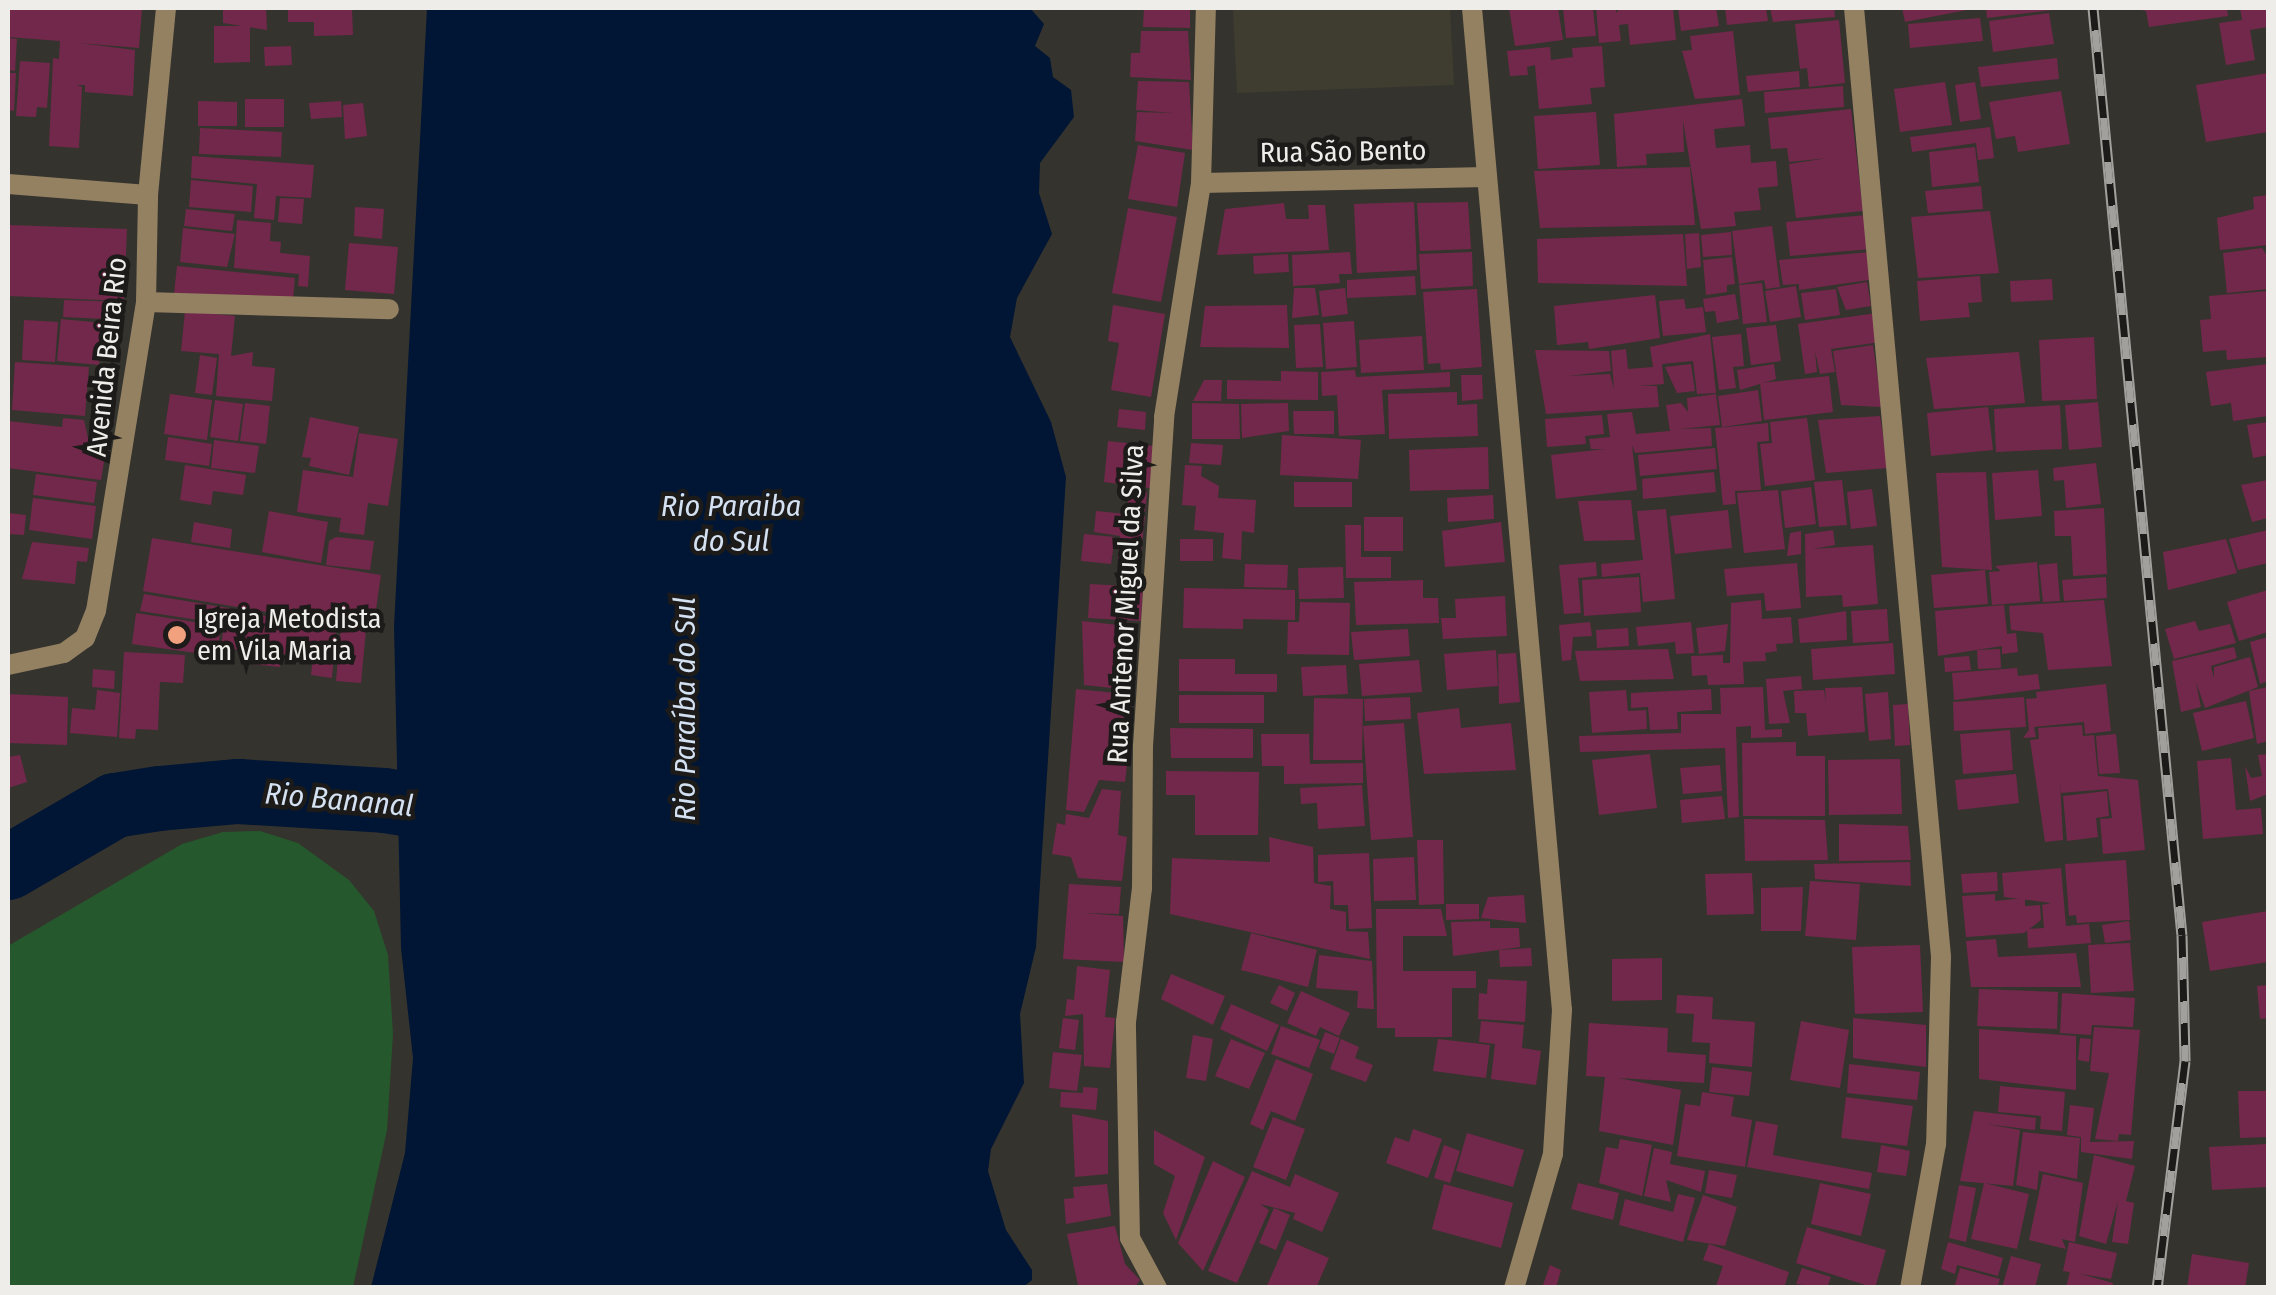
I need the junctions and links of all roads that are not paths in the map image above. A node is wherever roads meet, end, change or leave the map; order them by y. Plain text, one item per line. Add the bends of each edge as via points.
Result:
1 (166, 8) edge
2 (1206, 8) edge
3 (1472, 8) edge
4 (1854, 8) edge
5 (1487, 177) junction
6 (1201, 182) junction
7 (8, 184) edge
8 (148, 195) junction
9 (146, 302) junction
10 (389, 309) dead end
11 (12, 663) edge
12 (1157, 1288) edge
13 (1514, 1288) edge
14 (1910, 1288) edge

1 - 8 street, Avenida Beira Rio
2 - 6 street, Rua Antenor Miguel da Silva
3 - 5 street
4 - 14 street via 1941,957 1936,1144
5 - 6 street, Rua São Bento
5 - 13 street via 1562,1010 1553,1154
6 - 12 street, Rua Antenor Miguel da Silva via 1178,313 1159,495 1142,888 1126,1022 1130,1238
7 - 8 street
8 - 9 street, Avenida Beira Rio
9 - 10 street
9 - 11 street, Avenida Beira Rio via 91,627 64,653

